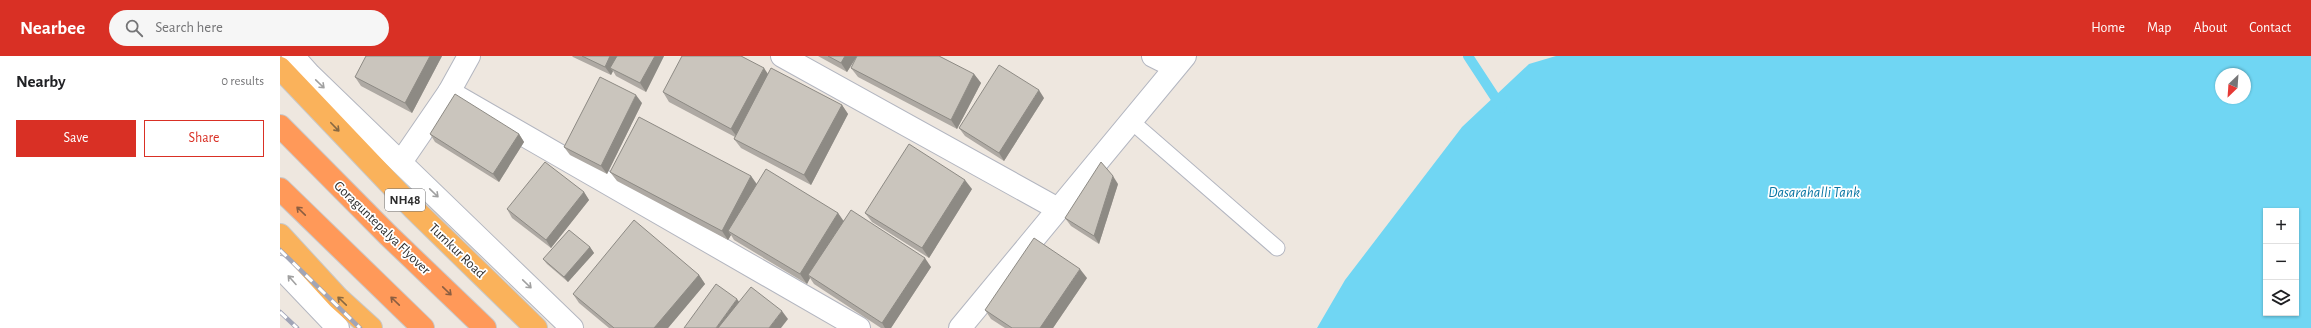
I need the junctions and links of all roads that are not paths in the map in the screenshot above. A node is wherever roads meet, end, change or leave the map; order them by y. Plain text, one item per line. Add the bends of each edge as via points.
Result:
1 (293, 56) edge
2 (469, 56) edge
3 (782, 56) edge
4 (1153, 56) edge
5 (1180, 62) edge
6 (280, 68) edge
7 (449, 92) junction
8 (1131, 121) junction
9 (280, 126) edge
10 (401, 162) junction
11 (280, 189) edge
12 (1058, 210) junction
13 (280, 235) edge
14 (1277, 248) dead end
15 (280, 267) edge
16 (338, 328) edge
17 (371, 328) edge
18 (423, 328) edge
19 (485, 328) edge
20 (536, 328) edge
21 (572, 328) edge
22 (859, 328) edge
23 (960, 328) edge

1 -> 10 street
2 - 7 street
3 - 12 street
4 - 5 street
5 - 8 street
6 -> 20 highway, Tumkur Road / NH48 via 414,209
7 - 10 street
7 - 22 street
8 - 12 street
8 - 14 lane
9 -> 19 highway, Goraguntepalya Flyover
10 -> 21 street
18 -> 11 highway
12 - 23 street
17 -> 13 highway via 338,298
16 -> 15 street

